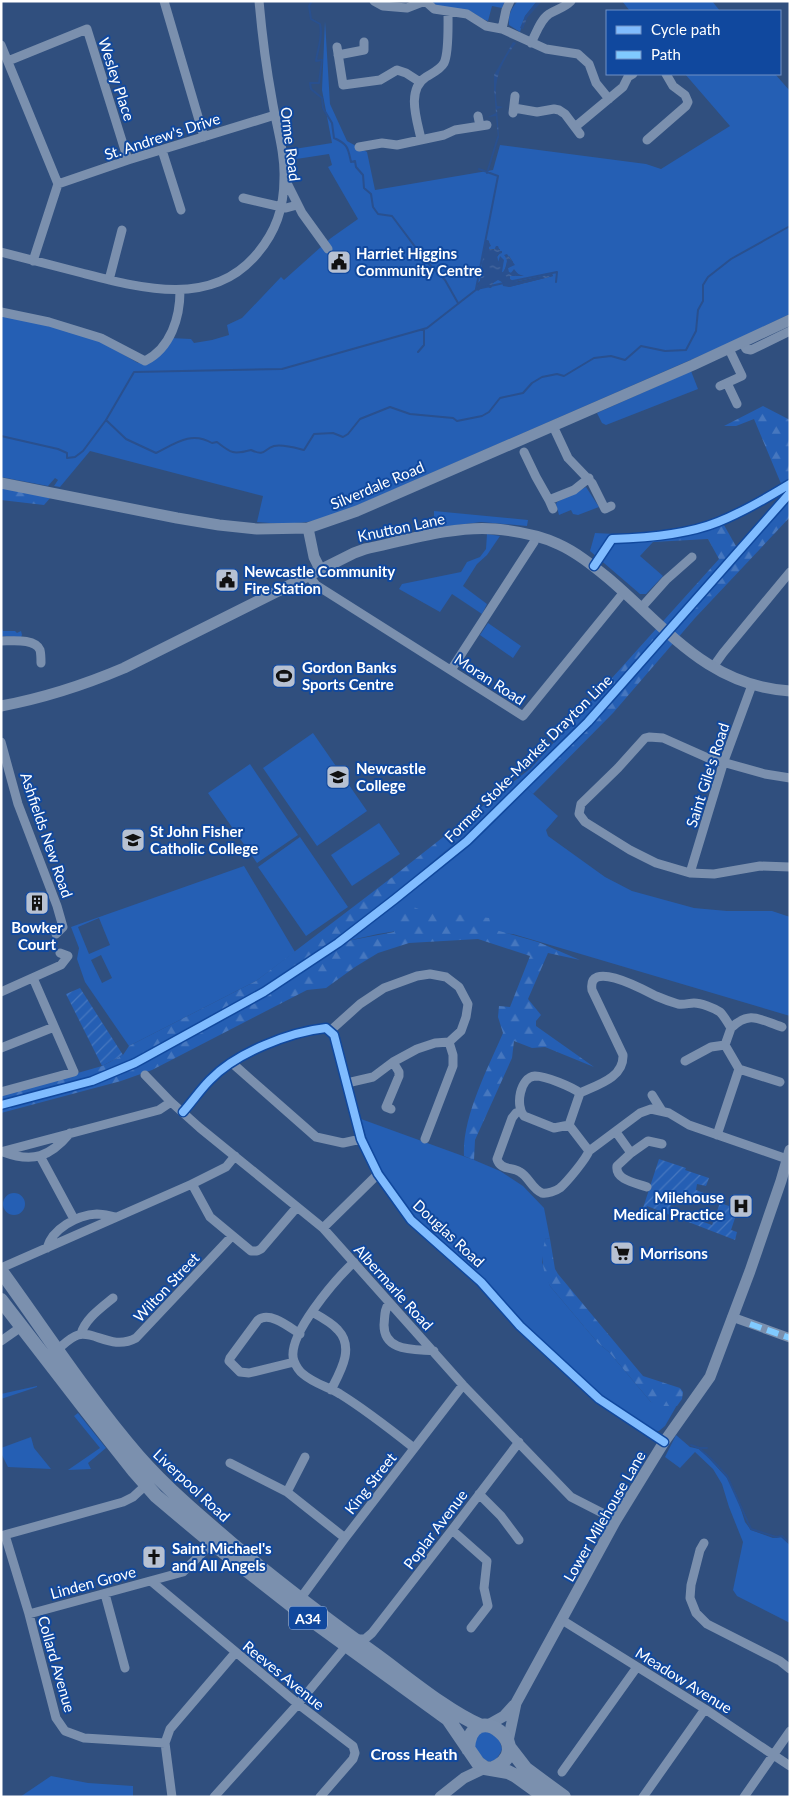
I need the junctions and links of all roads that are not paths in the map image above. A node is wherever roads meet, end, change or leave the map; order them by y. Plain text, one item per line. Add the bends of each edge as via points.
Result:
1 (164, 1) edge
2 (259, 1) edge
3 (374, 1) edge
4 (425, 1) edge
5 (510, 1) edge
6 (571, 1) edge
7 (448, 13) junction
8 (502, 29) junction
9 (528, 41) junction
10 (364, 42) dead end
11 (1, 45) edge
12 (8, 61) junction
13 (631, 75) edge
14 (667, 75) edge
15 (420, 82) junction
16 (516, 96) dead end
17 (609, 99) junction
18 (274, 115) junction
19 (478, 116) dead end
20 (648, 135) dead end
21 (204, 137) junction
22 (421, 139) junction
23 (359, 148) dead end
24 (162, 150) junction
25 (128, 160) junction
26 (284, 177) junction
27 (58, 184) junction
28 (243, 198) dead end
29 (298, 205) junction
30 (282, 206) junction
31 (181, 210) dead end
32 (122, 230) dead end
33 (328, 249) dead end
34 (1, 252) edge
35 (33, 261) junction
36 (110, 280) junction
37 (180, 291) junction
38 (1, 312) edge
39 (790, 320) edge
40 (790, 331) edge
41 (744, 346) junction
42 (729, 349) junction
43 (737, 404) dead end
44 (553, 426) junction
45 (524, 452) dead end
46 (589, 478) junction
47 (1, 483) edge
48 (549, 500) junction
49 (611, 506) dead end
50 (553, 509) dead end
51 (308, 528) junction
52 (536, 536) junction
53 (692, 557) dead end
54 (320, 569) junction
55 (790, 572) edge
56 (309, 576) junction
57 (624, 592) junction
58 (642, 608) junction
59 (1, 641) edge
60 (41, 663) dead end
61 (713, 667) junction
62 (451, 670) junction
63 (752, 685) junction
64 (790, 690) edge
65 (1, 706) edge
66 (1, 742) edge
67 (724, 761) junction
68 (790, 778) edge
69 (790, 867) edge
70 (690, 874) junction
71 (56, 934) dead end
72 (60, 953) dead end
73 (33, 978) junction
74 (1, 992) edge
75 (54, 1027) junction
76 (782, 1027) dead end
77 (731, 1028) junction
78 (330, 1031) junction
79 (449, 1042) junction
80 (725, 1045) junction
81 (1, 1048) edge
82 (685, 1061) dead end
83 (393, 1062) junction
84 (232, 1063) junction
85 (739, 1069) junction
86 (145, 1075) dead end
87 (780, 1082) dead end
88 (347, 1083) junction
89 (1, 1092) edge
90 (580, 1093) junction
91 (652, 1095) dead end
92 (171, 1102) junction
93 (391, 1109) dead end
94 (520, 1111) junction
95 (182, 1112) junction
96 (662, 1112) junction
97 (569, 1125) junction
98 (616, 1132) junction
99 (70, 1133) junction
100 (717, 1135) junction
101 (361, 1139) junction
102 (425, 1139) dead end
103 (662, 1144) dead end
104 (589, 1151) junction
105 (2, 1152) edge
106 (630, 1153) junction
107 (788, 1154) edge
108 (40, 1156) junction
109 (235, 1156) junction
110 (378, 1174) junction
111 (192, 1184) junction
112 (647, 1187) dead end
113 (297, 1207) junction
114 (116, 1217) junction
115 (74, 1219) junction
116 (323, 1228) junction
117 (232, 1236) junction
118 (47, 1248) junction
119 (354, 1262) junction
120 (1, 1269) edge
121 (113, 1298) dead end
122 (1, 1300) edge
123 (389, 1303) junction
124 (312, 1312) junction
125 (732, 1318) junction
126 (21, 1327) junction
127 (81, 1334) junction
128 (300, 1334) junction
129 (790, 1338) edge
130 (1, 1341) edge
131 (58, 1349) junction
132 (434, 1350) junction
133 (294, 1362) junction
134 (463, 1385) junction
135 (331, 1390) junction
136 (518, 1442) junction
137 (664, 1442) junction
138 (414, 1448) junction
139 (305, 1457) dead end
140 (230, 1463) dead end
141 (153, 1482) junction
142 (287, 1492) junction
143 (479, 1494) junction
144 (616, 1520) junction
145 (452, 1530) junction
146 (3, 1536) edge
147 (344, 1538) junction
148 (519, 1540) dead end
149 (704, 1543) dead end
150 (212, 1544) junction
151 (151, 1581) junction
152 (104, 1594) junction
153 (300, 1599) junction
154 (29, 1614) junction
155 (562, 1620) junction
156 (471, 1628) dead end
157 (350, 1643) junction
158 (235, 1653) junction
159 (788, 1665) edge
160 (638, 1667) junction
161 (125, 1668) dead end
162 (516, 1703) junction
163 (298, 1704) junction
164 (705, 1709) junction
165 (485, 1726) junction
166 (790, 1731) edge
167 (165, 1743) junction
168 (509, 1744) junction
169 (469, 1752) junction
170 (774, 1756) junction
171 (790, 1766) edge
172 (488, 1768) junction
173 (562, 1772) dead end
174 (464, 1778) junction
175 (172, 1797) edge
176 (214, 1797) edge
177 (320, 1797) edge
178 (440, 1797) edge
179 (545, 1797) edge
180 (564, 1797) edge
181 (643, 1797) edge
182 (744, 1797) edge

1 - 21 street
2 - 18 street, Orme Road
3 - 4 street via 383,6 407,8
4 - 7 street via 434,10
5 - 8 street
6 - 9 street via 545,18
7 - 8 street via 467,14 486,26
7 - 15 street via 446,58 443,65
8 - 9 street
9 - 17 street via 584,58 596,83
10 - 15 street via 364,50 338,51 340,85 380,80 396,68
11 - 12 street
12 - 25 street, Wesley Place via 87,29
12 - 27 street
13 - 17 street
14 - 20 street via 688,102
15 - 22 street via 416,88 415,105
16 - 17 street via 513,111 559,110 578,130
18 - 21 street, St. Andrew's Drive
18 - 26 street, Orme Road
19 - 22 street via 484,125
21 - 24 street, St. Andrew's Drive
22 - 23 street
24 - 25 street, St. Andrew's Drive
24 - 31 street
25 - 27 street, St. Andrew's Drive
26 - 29 street
26 - 30 street, Orme Road
27 - 35 street
28 - 30 street
29 - 30 street
29 - 33 street
30 - 37 street, Orme Road via 271,235 243,268 214,283
32 - 36 street
34 - 35 street, Orme Road
35 - 36 street, Orme Road
36 - 37 street, Orme Road
37 - 38 street via 177,322 170,338 151,358 143,361 101,338
39 - 41 main road, Silverdale Road
40 - 41 street, Silverdale Road via 751,350
41 - 42 main road, Silverdale Road
42 - 43 street via 742,376 724,384
42 - 44 main road, Silverdale Road
44 - 46 street via 568,458
44 - 51 main road, Silverdale Road via 357,511
45 - 48 street
46 - 48 street via 574,490
46 - 49 street via 605,509
47 - 51 main road, Silverdale Road via 219,525 256,529
48 - 50 street
51 - 54 main road
52 - 54 main road, Knutton Lane via 496,529 454,531 364,549
52 - 57 main road, Knutton Lane via 579,556
52 - 62 street
53 - 58 street
54 - 56 main road, Knutton Lane
55 - 61 street
56 - 62 street, Moran Road via 316,585
56 - 65 main road, Knutton Lane via 143,660 98,679 50,695
57 - 58 main road, Knutton Lane
57 - 62 street, Moran Road via 522,716
58 - 61 main road, Knutton Lane via 697,657
59 - 60 street via 30,642 44,650
61 - 63 main road, Knutton Lane
63 - 64 main road, Knutton Lane
63 - 67 street, Saint Gile's Road
66 - 71 street, Ashfields New Road via 18,804 59,913 63,927
67 - 68 street via 764,774
67 - 70 street, Saint Gile's Road
67 - 70 street via 708,758 663,738 645,738 579,808 585,822 607,837 656,863
69 - 70 street via 760,866 714,874
72 - 73 street via 68,956 63,963
73 - 74 street
73 - 75 street
75 - 81 street
75 - 89 street via 74,1072
76 - 77 street via 760,1025 749,1017
77 - 80 street
77 - 90 street via 720,1012 701,1004 679,1004 609,976 598,977 592,990 623,1055 623,1063 613,1077
78 - 79 street via 384,988 430,974 446,977 459,987 468,1004 461,1032
78 - 84 street via 326,1028 305,1032 249,1052
78 - 88 street, Douglas Road via 334,1035
79 - 83 street via 417,1049
79 - 102 street via 453,1066
80 - 82 street via 710,1047
80 - 85 street
83 - 88 street via 373,1077
83 - 93 street via 400,1076 386,1106
84 - 95 street via 211,1079
84 - 101 street via 316,1137 343,1143
85 - 87 street
85 - 100 street
86 - 92 street, Albermarle Road
88 - 101 street, Douglas Road
90 - 94 street via 534,1076 528,1079 520,1096
90 - 97 street
91 - 96 street
92 - 95 street, Albermarle Road
92 - 99 street via 159,1110
94 - 97 street via 524,1116 554,1128
94 - 104 street via 512,1118 497,1159 501,1166 518,1171 527,1178 535,1189 546,1194 559,1189 586,1160
95 - 109 street, Albermarle Road
96 - 98 street via 651,1109 640,1113
96 - 100 street
97 - 104 street
98 - 104 street
98 - 106 street
99 - 105 street
99 - 108 street via 58,1147
100 - 107 street
101 - 110 street, Douglas Road
103 - 106 street via 648,1141
105 - 108 street via 20,1158
106 - 112 street via 617,1166 619,1177
107 - 125 main road, Lower Milehouse Lane
108 - 115 street
109 - 111 street via 226,1167
109 - 113 street, Albermarle Road
110 - 116 street
110 - 137 street, Douglas Road via 411,1220 481,1282 520,1326 600,1399
111 - 114 street
111 - 117 street via 207,1213
113 - 116 street, Albermarle Road
113 - 117 street via 259,1251 251,1251
114 - 115 street via 96,1214
114 - 118 street
115 - 118 street via 50,1238
116 - 119 street, Albermarle Road
117 - 127 street, Wilton Street via 136,1338 116,1343
118 - 120 street
119 - 123 street, Albermarle Road
119 - 124 street
120 - 131 highway, A34
121 - 127 street via 90,1319
122 - 126 highway, Liverpool Road / A34
123 - 132 street, Albermarle Road
123 - 132 street via 385,1309 384,1331 392,1344 400,1348
124 - 128 street
124 - 135 street via 339,1331 344,1342 345,1362
125 - 129 street
125 - 137 main road, Lower Milehouse Lane via 710,1376
126 - 130 street
126 - 141 highway, Liverpool Road / A34
127 - 131 street
128 - 133 street via 293,1353
128 - 133 street via 271,1318 261,1317 229,1361 243,1373
131 - 141 highway, A34
132 - 134 street, Albermarle Road
133 - 135 street via 303,1374
134 - 136 street, Albermarle Road
134 - 138 street, King Street
135 - 138 street via 369,1413
136 - 143 street, Poplar Avenue
136 - 144 street, Albermarle Road via 570,1497
137 - 144 main road, Lower Milehouse Lane
138 - 147 street, King Street
139 - 142 street
140 - 142 street
141 - 146 street via 123,1502
141 - 150 highway, Liverpool Road / A34 via 173,1511
141 - 153 highway, Liverpool Road / A34
142 - 147 street
143 - 145 street, Poplar Avenue
143 - 148 street
144 - 155 main road, Lower Milehouse Lane
145 - 156 street via 487,1562 484,1588 488,1606
145 - 157 street, Poplar Avenue via 372,1633 365,1639
146 - 154 street, Collard Avenue
147 - 153 street, King Street
149 - 159 street via 691,1585 690,1598 696,1612 706,1624
150 - 151 street, Linden Grove via 182,1572
150 - 157 highway, Liverpool Road / A34
151 - 152 street, Linden Grove
151 - 158 street, Reeves Avenue
152 - 154 street, Linden Grove
152 - 161 street
153 - 157 highway, Liverpool Road / A34
154 - 167 street, Collard Avenue via 56,1718 65,1730 84,1738
155 - 160 street, Meadow Avenue
155 - 162 main road, Lower Milehouse Lane
157 - 163 street
157 - 165 highway, Liverpool Road / A34 via 466,1719
157 - 169 highway, Liverpool Road / A34 via 448,1719
158 - 163 street, Reeves Avenue
158 - 167 street via 170,1728
160 - 164 street, Meadow Avenue
160 - 173 street
162 - 165 main road, Lower Milehouse Lane via 504,1716
162 - 168 main road, Lower Milehouse Lane
163 - 176 street
163 - 177 street, Reeves Avenue via 352,1746 355,1753
164 - 170 street, Meadow Avenue
164 - 181 street
165 - 168 highway via 499,1730
165 - 169 highway via 472,1732
166 - 170 street
167 - 175 street
168 - 172 highway via 503,1762
168 - 180 highway via 526,1769
169 - 172 highway via 478,1763
169 - 174 main road
170 - 171 street, Meadow Avenue
170 - 182 street
172 - 174 main road
172 - 179 highway via 516,1776
174 - 178 main road

